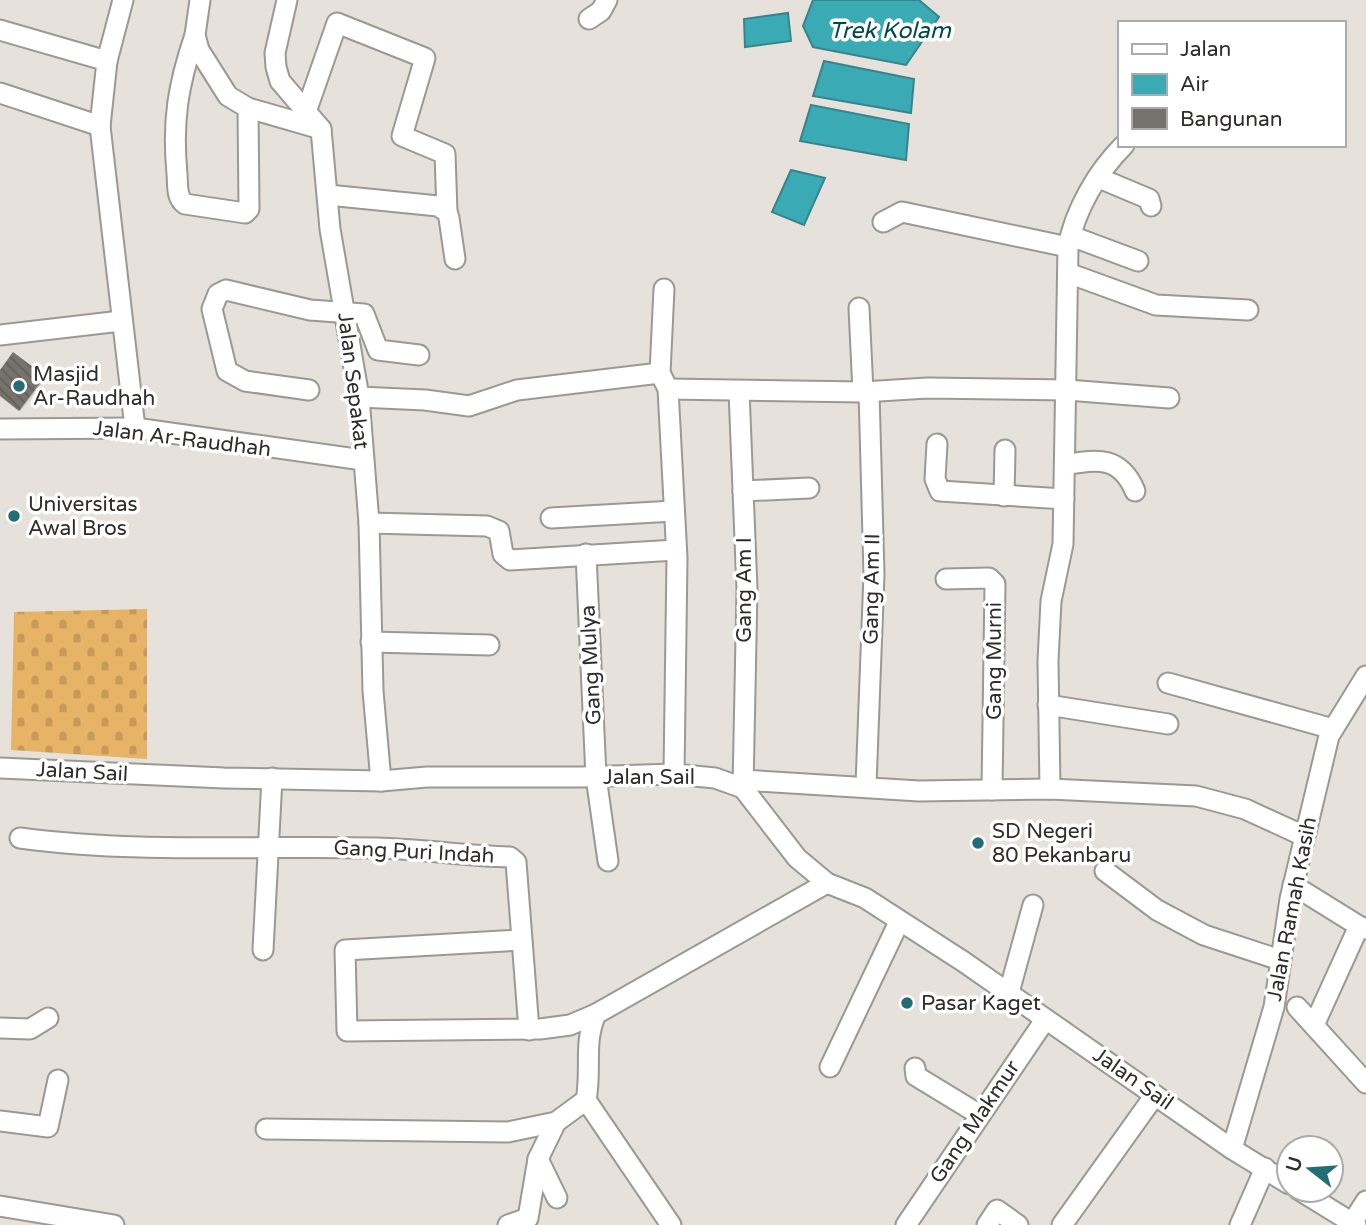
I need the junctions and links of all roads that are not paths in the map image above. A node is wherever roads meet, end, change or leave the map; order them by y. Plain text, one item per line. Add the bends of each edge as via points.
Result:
1 (123, 0) edge
2 (200, 0) edge
3 (287, 0) edge
4 (607, 0) edge
5 (589, 19) dead end
6 (0, 30) edge
7 (195, 35) junction
8 (107, 61) junction
9 (0, 93) edge
10 (248, 108) junction
11 (307, 109) junction
12 (100, 126) junction
13 (321, 129) junction
14 (1122, 147) edge
15 (1098, 178) junction
16 (328, 195) junction
17 (1151, 206) dead end
18 (447, 212) junction
19 (883, 222) dead end
20 (1069, 242) junction
21 (455, 259) dead end
22 (1138, 261) dead end
23 (1068, 273) junction
24 (664, 289) dead end
25 (859, 308) dead end
26 (1248, 310) dead end
27 (345, 314) junction
28 (121, 321) junction
29 (0, 335) edge
30 (419, 355) dead end
31 (664, 381) junction
32 (309, 390) dead end
33 (1067, 390) junction
34 (739, 391) junction
35 (866, 392) junction
36 (359, 397) junction
37 (1169, 398) dead end
38 (0, 429) edge
39 (135, 429) junction
40 (937, 444) dead end
41 (1005, 450) dead end
42 (363, 460) junction
43 (1065, 465) junction
44 (809, 488) dead end
45 (743, 491) junction
46 (1135, 491) dead end
47 (1004, 496) junction
48 (1064, 499) junction
49 (674, 511) junction
50 (551, 517) dead end
51 (369, 523) junction
52 (676, 550) junction
53 (586, 554) junction
54 (946, 579) dead end
55 (371, 642) junction
56 (489, 645) dead end
57 (1366, 676) edge
58 (1168, 683) dead end
59 (1048, 705) junction
60 (1168, 724) dead end
61 (1333, 729) junction
62 (0, 768) edge
63 (674, 774) junction
64 (596, 777) junction
65 (272, 778) junction
66 (381, 781) junction
67 (742, 784) junction
68 (866, 785) junction
69 (1050, 789) junction
70 (992, 790) junction
71 (1304, 836) junction
72 (20, 838) dead end
73 (269, 848) junction
74 (608, 861) dead end
75 (1105, 871) dead end
76 (827, 883) junction
77 (1293, 885) junction
78 (1033, 905) dead end
79 (899, 922) junction
80 (1362, 928) edge
81 (521, 940) junction
82 (263, 950) dead end
83 (1280, 960) junction
84 (1008, 996) junction
85 (1297, 1007) dead end
86 (596, 1014) junction
87 (48, 1018) dead end
88 (1045, 1020) junction
89 (1315, 1023) junction
90 (0, 1028) edge
91 (528, 1030) junction
92 (830, 1067) dead end
93 (915, 1068) dead end
94 (58, 1080) dead end
95 (1366, 1083) edge
96 (1155, 1095) junction
97 (586, 1100) junction
98 (980, 1115) junction
99 (0, 1121) edge
100 (556, 1122) junction
101 (265, 1129) dead end
102 (1232, 1149) junction
103 (538, 1159) junction
104 (1265, 1168) junction
105 (1275, 1175) edge
106 (557, 1198) dead end
107 (1366, 1201) edge
108 (1322, 1204) edge
109 (0, 1206) edge
110 (531, 1218) edge
111 (1354, 1224) edge
112 (114, 1225) edge
113 (508, 1225) edge
114 (671, 1225) edge
115 (906, 1225) edge
116 (987, 1225) edge
117 (1018, 1225) edge
118 (1062, 1225) edge
119 (1240, 1225) edge

1 - 8 street
2 - 7 street
3 - 11 street, Jalan Sepakat via 276,67 280,81
4 - 5 street
6 - 8 street
7 - 10 street via 199,50 228,96
7 - 10 street via 184,66 173,128 178,193 186,204 245,213 249,209
8 - 12 street
9 - 12 street
10 - 13 street
11 - 13 street, Jalan Sepakat
11 - 18 street via 337,23 425,58 402,136 445,154
12 - 28 street
13 - 16 street, Jalan Sepakat
14 - 15 street
15 - 17 street via 1149,198
15 - 20 street via 1076,216
16 - 18 street via 438,206
16 - 27 street, Jalan Sepakat
18 - 21 street
19 - 20 street via 902,212
20 - 22 street
20 - 23 street
23 - 26 street via 1156,305
23 - 33 street
24 - 31 street
25 - 35 street, Gang Am II
27 - 30 street via 367,315 378,350
27 - 32 street via 226,290 214,300 214,320 227,371 245,381
27 - 36 street, Jalan Sepakat
28 - 29 street
28 - 39 street
31 - 34 street
31 - 36 street via 516,390 469,406
31 - 49 street
33 - 35 street
33 - 37 street
33 - 43 street
34 - 35 street
34 - 45 street, Gang Am I
35 - 68 street, Gang Am II via 874,574
36 - 42 street, Jalan Sepakat
38 - 39 street, Jalan Ar-Raudhah
39 - 42 street, Jalan Ar-Raudhah
40 - 47 street via 935,479 940,491
41 - 47 street
42 - 51 street, Jalan Sepakat
43 - 46 street via 1114,463 1124,470
43 - 48 street
44 - 45 street
45 - 67 street, Gang Am I via 747,589
47 - 48 street
48 - 59 street via 1063,544 1051,601
49 - 50 street
49 - 52 street
51 - 53 street via 487,526 499,531 503,554 510,560
51 - 55 street, Jalan Sepakat
52 - 53 street
52 - 63 street
53 - 64 street, Gang Mulya
54 - 70 street, Gang Murni via 989,579 995,584
55 - 56 street
55 - 66 street, Jalan Sepakat
57 - 61 street, Jalan Ramah Kasih
58 - 61 street
59 - 60 street
59 - 69 street
61 - 71 street, Jalan Ramah Kasih
62 - 65 street, Jalan Sail
63 - 64 street, Jalan Sail
63 - 67 street, Jalan Sail
64 - 66 street, Jalan Sail
64 - 74 street, Gang Mulya
65 - 66 street, Jalan Sail
65 - 73 street
67 - 68 street
67 - 76 street, Jalan Sail via 797,858
68 - 70 street
69 - 70 street
69 - 71 street via 1196,796 1245,809
71 - 77 street, Jalan Ramah Kasih
72 - 73 street, Gang Puri Indah via 83,847
73 - 81 street, Gang Puri Indah via 379,848 510,857 516,862
73 - 82 street
75 - 83 street via 1157,910 1203,935
76 - 79 street, Jalan Sail via 865,898
76 - 86 street
77 - 80 street
77 - 83 street, Jalan Ramah Kasih
78 - 84 street
79 - 84 street, Jalan Sail
79 - 92 street
80 - 89 street
81 - 91 street, Gang Puri Indah
81 - 91 street via 345,950 347,1031
83 - 102 street, Jalan Ramah Kasih via 1274,1007
84 - 88 street, Jalan Sail
85 - 89 street
86 - 91 street via 570,1025
86 - 97 street via 588,1032
87 - 90 street via 30,1029
88 - 96 street, Jalan Sail
88 - 98 street, Gang Makmur
89 - 95 street
93 - 98 street via 916,1076 928,1085
94 - 99 street via 48,1127
96 - 102 street, Jalan Sail
96 - 118 street
97 - 100 street
97 - 114 street
98 - 115 street, Gang Makmur
100 - 101 street via 508,1132
100 - 103 street
102 - 104 street, Jalan Sail
103 - 106 street
103 - 110 street
104 - 105 street, Jalan Sail
104 - 119 street
107 - 111 street
108 - 111 street
109 - 112 street
110 - 113 street
116 - 117 street via 997,1210

